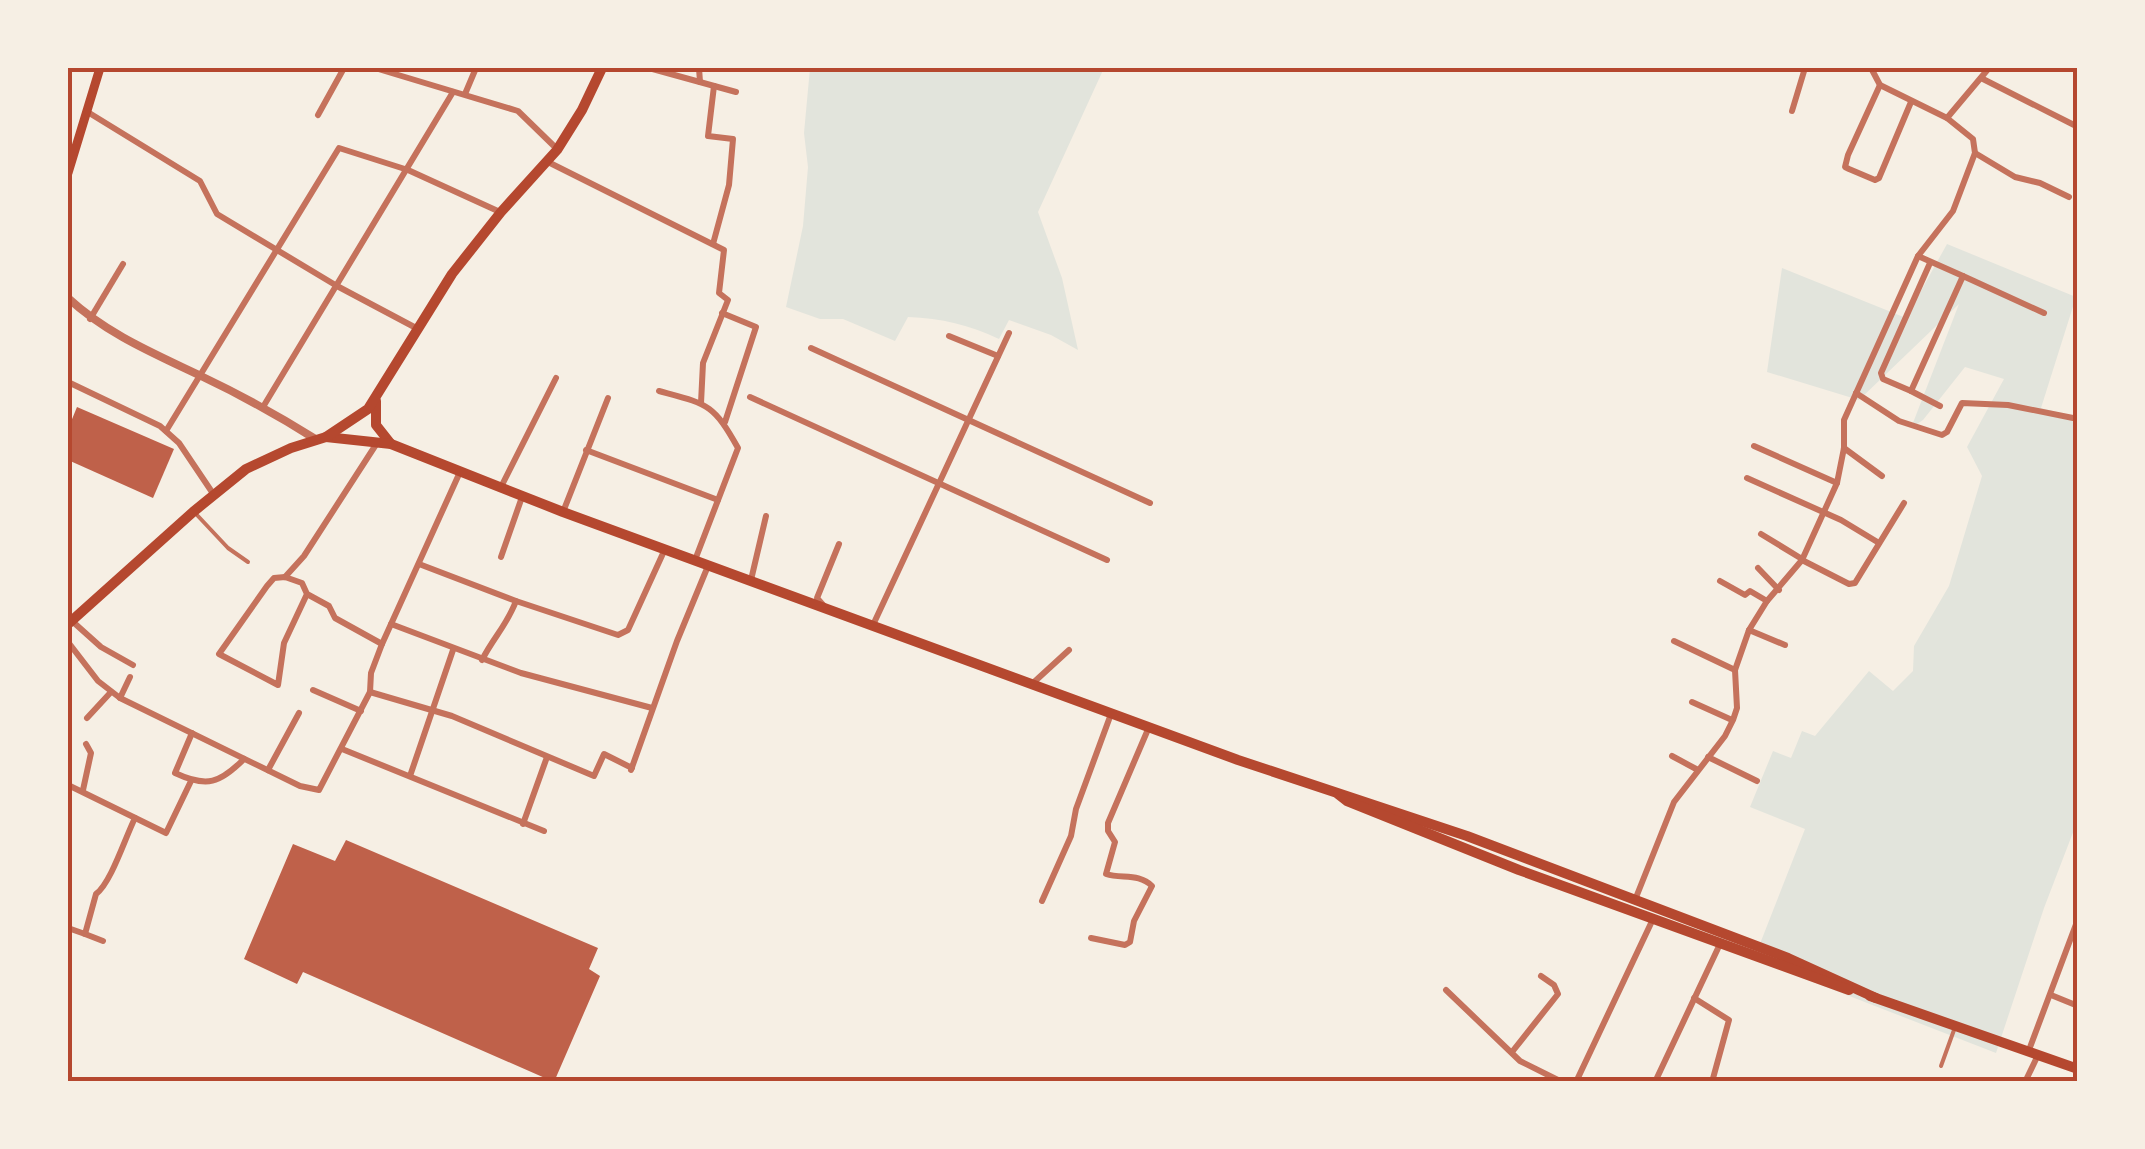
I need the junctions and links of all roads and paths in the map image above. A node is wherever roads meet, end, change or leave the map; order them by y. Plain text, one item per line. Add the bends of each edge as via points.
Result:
1 (100, 68) edge
2 (344, 68) edge
3 (374, 68) edge
4 (476, 68) edge
5 (602, 68) edge
6 (648, 68) edge
7 (699, 68) edge
8 (1805, 68) edge
9 (1871, 68) edge
10 (1989, 68) edge
11 (1981, 78) junction
12 (700, 82) junction
13 (714, 86) junction
14 (1880, 86) junction
15 (453, 92) junction
16 (736, 92) dead end
17 (465, 94) junction
18 (1911, 102) junction
19 (86, 111) junction
20 (1792, 111) dead end
21 (318, 115) dead end
22 (1946, 118) junction
23 (2076, 125) edge
24 (558, 150) junction
25 (1975, 154) junction
26 (548, 162) junction
27 (408, 170) junction
28 (68, 172) edge
29 (2069, 196) dead end
30 (501, 212) junction
31 (713, 244) junction
32 (276, 250) junction
33 (1918, 256) junction
34 (1930, 263) junction
35 (123, 264) dead end
36 (1963, 276) junction
37 (337, 286) junction
38 (68, 298) edge
39 (722, 313) junction
40 (2044, 314) dead end
41 (90, 319) junction
42 (418, 329) junction
43 (1009, 333) dead end
44 (949, 336) dead end
45 (811, 348) dead end
46 (998, 356) junction
47 (201, 376) junction
48 (556, 378) dead end
49 (68, 382) edge
50 (659, 391) dead end
51 (1911, 391) junction
52 (1856, 393) junction
53 (750, 397) dead end
54 (608, 398) dead end
55 (376, 401) junction
56 (702, 403) junction
57 (1940, 406) dead end
58 (263, 407) junction
59 (967, 418) junction
60 (2078, 419) edge
61 (724, 423) junction
62 (166, 431) junction
63 (321, 439) junction
64 (377, 442) junction
65 (392, 444) junction
66 (1754, 446) dead end
67 (1844, 448) junction
68 (586, 450) junction
69 (460, 472) junction
70 (1882, 476) dead end
71 (1748, 478) dead end
72 (938, 483) junction
73 (1837, 483) junction
74 (501, 488) junction
75 (214, 495) junction
76 (522, 496) junction
77 (718, 501) junction
78 (1150, 503) dead end
79 (1904, 503) dead end
80 (193, 512) junction
81 (563, 512) junction
82 (1823, 514) junction
83 (766, 516) dead end
84 (1761, 534) dead end
85 (840, 544) dead end
86 (1879, 544) junction
87 (665, 549) junction
88 (502, 557) dead end
89 (1802, 559) junction
90 (695, 560) junction
91 (1107, 560) dead end
92 (248, 562) dead end
93 (419, 564) junction
94 (709, 565) junction
95 (1758, 568) dead end
96 (285, 577) junction
97 (751, 580) junction
98 (1720, 581) dead end
99 (1779, 590) junction
100 (307, 594) junction
101 (1766, 601) junction
102 (516, 602) junction
103 (824, 607) junction
104 (70, 622) edge
105 (390, 624) junction
106 (872, 626) junction
107 (1749, 630) junction
108 (1674, 641) dead end
109 (68, 642) edge
110 (382, 644) junction
111 (1785, 644) dead end
112 (453, 650) junction
113 (1069, 650) dead end
114 (482, 660) junction
115 (133, 665) dead end
116 (1734, 670) junction
117 (130, 677) dead end
118 (1032, 684) junction
119 (313, 690) dead end
120 (111, 692) junction
121 (370, 692) junction
122 (120, 698) junction
123 (1692, 702) dead end
124 (652, 708) junction
125 (434, 711) junction
126 (362, 712) junction
127 (299, 713) dead end
128 (1112, 713) junction
129 (87, 718) dead end
130 (1733, 720) junction
131 (1149, 726) junction
132 (192, 732) junction
133 (86, 744) dead end
134 (342, 749) junction
135 (1672, 756) dead end
136 (547, 757) junction
137 (1708, 757) junction
138 (244, 759) junction
139 (268, 770) junction
140 (1698, 770) junction
141 (410, 776) junction
142 (191, 781) junction
143 (1756, 781) dead end
144 (68, 785) edge
145 (83, 790) junction
146 (135, 818) junction
147 (523, 824) junction
148 (544, 830) dead end
149 (1042, 902) dead end
150 (1632, 905) junction
151 (1652, 919) junction
152 (2078, 919) edge
153 (68, 928) edge
154 (85, 934) junction
155 (1091, 938) dead end
156 (1722, 939) junction
157 (103, 941) dead end
158 (1541, 976) dead end
159 (1446, 990) dead end
160 (2050, 995) junction
161 (1694, 998) junction
162 (2078, 1006) edge
163 (1956, 1026) junction
164 (1512, 1052) junction
165 (2034, 1052) junction
166 (1941, 1066) dead end
167 (2078, 1068) edge
168 (1562, 1082) edge
169 (1576, 1082) edge
170 (1655, 1082) edge
171 (1712, 1082) edge
172 (2026, 1082) edge

1 - 19 main road
2 - 21 street
3 - 15 street
4 - 17 street
5 - 24 main road
6 - 12 street
7 - 12 street
8 - 20 street
9 - 14 street
10 - 11 street
11 - 22 street
11 - 23 street
12 - 13 street
13 - 16 street
13 - 31 street via 708,136 734,140
14 - 18 street
14 - 18 street via 1846,167 1877,180
15 - 17 street
15 - 27 street
17 - 24 street via 518,110
18 - 22 street
19 - 28 main road
19 - 32 street via 200,181 217,214
22 - 25 street via 1973,139
24 - 26 main road
25 - 29 street
25 - 33 street via 1953,211
26 - 30 main road
26 - 31 street
27 - 30 street
27 - 32 street via 339,148
27 - 37 street
30 - 42 main road
31 - 39 street via 724,250 719,293 728,300
32 - 37 street
32 - 47 street
33 - 34 street
33 - 52 street
34 - 36 street
34 - 51 street via 1881,373
35 - 41 street
36 - 40 street
36 - 51 street
37 - 42 street
37 - 58 street
38 - 41 street
39 - 56 street via 703,363
39 - 61 street via 756,326
41 - 47 street
42 - 55 main road
43 - 46 street
44 - 46 street
45 - 59 street
46 - 59 street
47 - 58 street
47 - 62 street
48 - 74 street
49 - 62 street
50 - 56 street
51 - 57 street
52 - 60 street via 1899,421 1942,435 1962,403
52 - 67 street via 1844,420
53 - 72 street
54 - 68 street
55 - 63 main road
55 - 65 main road via 376,425
56 - 61 street
58 - 63 street
59 - 72 street
59 - 78 street
61 - 77 street via 738,448
62 - 75 street
63 - 64 main road
63 - 75 main road via 246,470
64 - 65 main road
64 - 96 street
65 - 69 main road
66 - 73 street
67 - 70 street
67 - 73 street
68 - 77 street
68 - 81 street
69 - 74 main road
69 - 93 street
71 - 82 street
72 - 91 street
72 - 106 street
73 - 82 street
74 - 76 main road
75 - 80 main road
76 - 81 main road
76 - 88 street
77 - 90 street
79 - 86 street
80 - 92 lane
80 - 104 main road
81 - 87 main road
82 - 86 street
82 - 89 street
83 - 97 street
84 - 89 street
85 - 103 street via 817,598
86 - 89 street via 1852,584
87 - 90 main road
87 - 102 street via 628,630 618,635
89 - 99 street
90 - 94 main road
93 - 102 street
93 - 105 street
94 - 97 main road
94 - 124 street
95 - 99 street
96 - 100 street via 302,583
96 - 100 street via 266,586 219,654 278,685 284,643
97 - 103 main road
98 - 101 street
99 - 101 street
100 - 110 street
101 - 107 street
102 - 114 street
103 - 106 main road
104 - 115 street
105 - 110 street
105 - 112 street
106 - 118 main road
107 - 111 street
107 - 116 street
108 - 116 street
109 - 120 street
110 - 121 street
112 - 114 street
112 - 125 street
113 - 118 street
114 - 124 street
116 - 130 street
117 - 122 street
118 - 128 main road
119 - 126 street
120 - 122 street
120 - 129 street
121 - 125 street
121 - 126 street
122 - 132 street
123 - 130 street
124 - 136 street via 631,769 604,754 594,776
125 - 136 street
125 - 141 street
126 - 134 street
127 - 139 street
128 - 131 main road
128 - 149 street
130 - 137 street
131 - 150 main road via 1377,804
131 - 155 street via 1108,824 1115,842 1106,874 1152,886 1130,942
132 - 138 street
132 - 142 street via 174,771
133 - 145 street via 91,753
134 - 139 street via 319,790
134 - 141 street
135 - 140 street
136 - 147 street
137 - 140 street
137 - 143 street
138 - 139 street
138 - 142 street via 226,777
140 - 150 street via 1674,802
141 - 147 street
142 - 146 street via 166,832
144 - 145 street
145 - 146 street
146 - 154 street via 107,886 96,894
147 - 148 street
150 - 151 main road
150 - 156 main road
151 - 156 main road
151 - 169 street
152 - 160 street
153 - 154 street
154 - 157 street
156 - 161 street
156 - 163 main road
158 - 164 street via 1558,994
159 - 164 street
160 - 162 street
160 - 165 street
161 - 170 street
161 - 171 street via 1729,1020
163 - 165 main road
163 - 166 lane
164 - 168 street
165 - 167 main road
165 - 172 street

